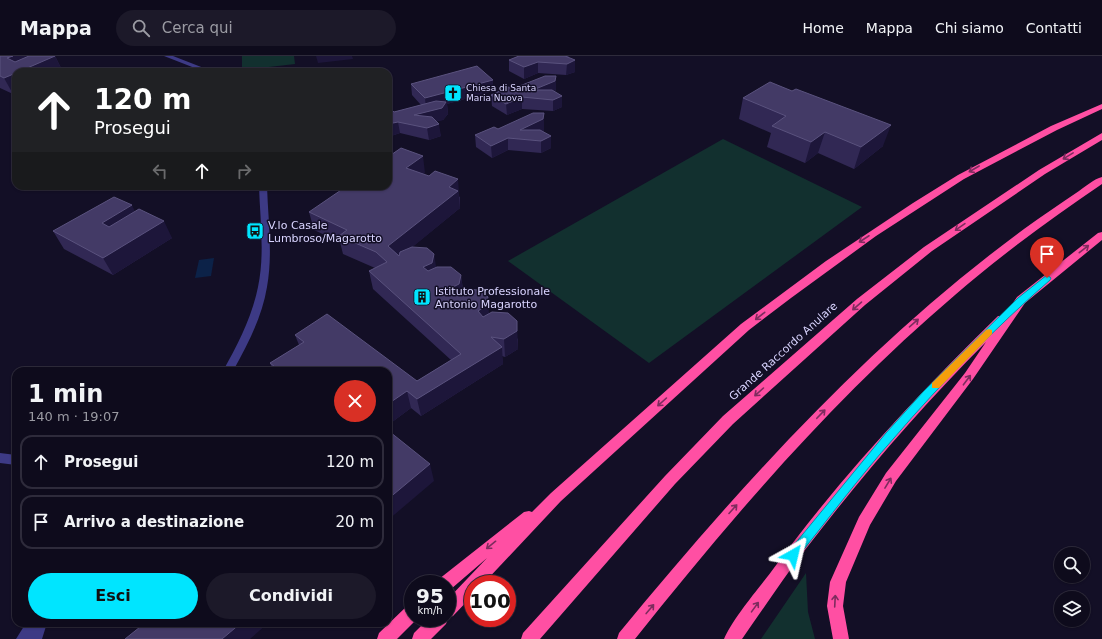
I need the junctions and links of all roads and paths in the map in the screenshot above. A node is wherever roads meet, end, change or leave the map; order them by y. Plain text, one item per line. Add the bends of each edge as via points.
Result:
1 (166, 56) edge
2 (200, 68) edge
3 (1102, 106) edge
4 (1102, 136) edge
5 (1102, 180) edge
6 (263, 190) edge
7 (1102, 235) edge
8 (1021, 300) junction
9 (230, 367) edge
10 (0, 458) edge
11 (12, 460) edge
12 (556, 497) junction
13 (456, 575) edge
14 (456, 602) edge
15 (404, 621) edge
16 (31, 627) edge
17 (39, 627) edge
18 (431, 627) edge
19 (23, 639) edge
20 (35, 639) edge
21 (385, 639) edge
22 (420, 639) edge
23 (529, 639) edge
24 (625, 639) edge
25 (732, 639) edge
26 (841, 639) edge

1 - 2 street
3 -> 12 highway via 1008,150 918,203 857,243 740,332
4 -> 23 highway, Grande Raccordo Anulare via 1036,176 928,249 778,375 728,420 670,480
24 -> 5 highway via 729,513 867,367 974,272 1058,209
6 - 9 street via 266,255 262,288 249,330
8 -> 7 highway
25 -> 8 highway via 800,545 889,436 926,395
26 -> 8 highway via 835,606 838,582 864,522 892,477 970,376
10 - 11 street
12 -> 13 highway
12 - 14 highway
15 - 21 highway
16 - 19 street
17 - 20 street
18 - 22 highway

